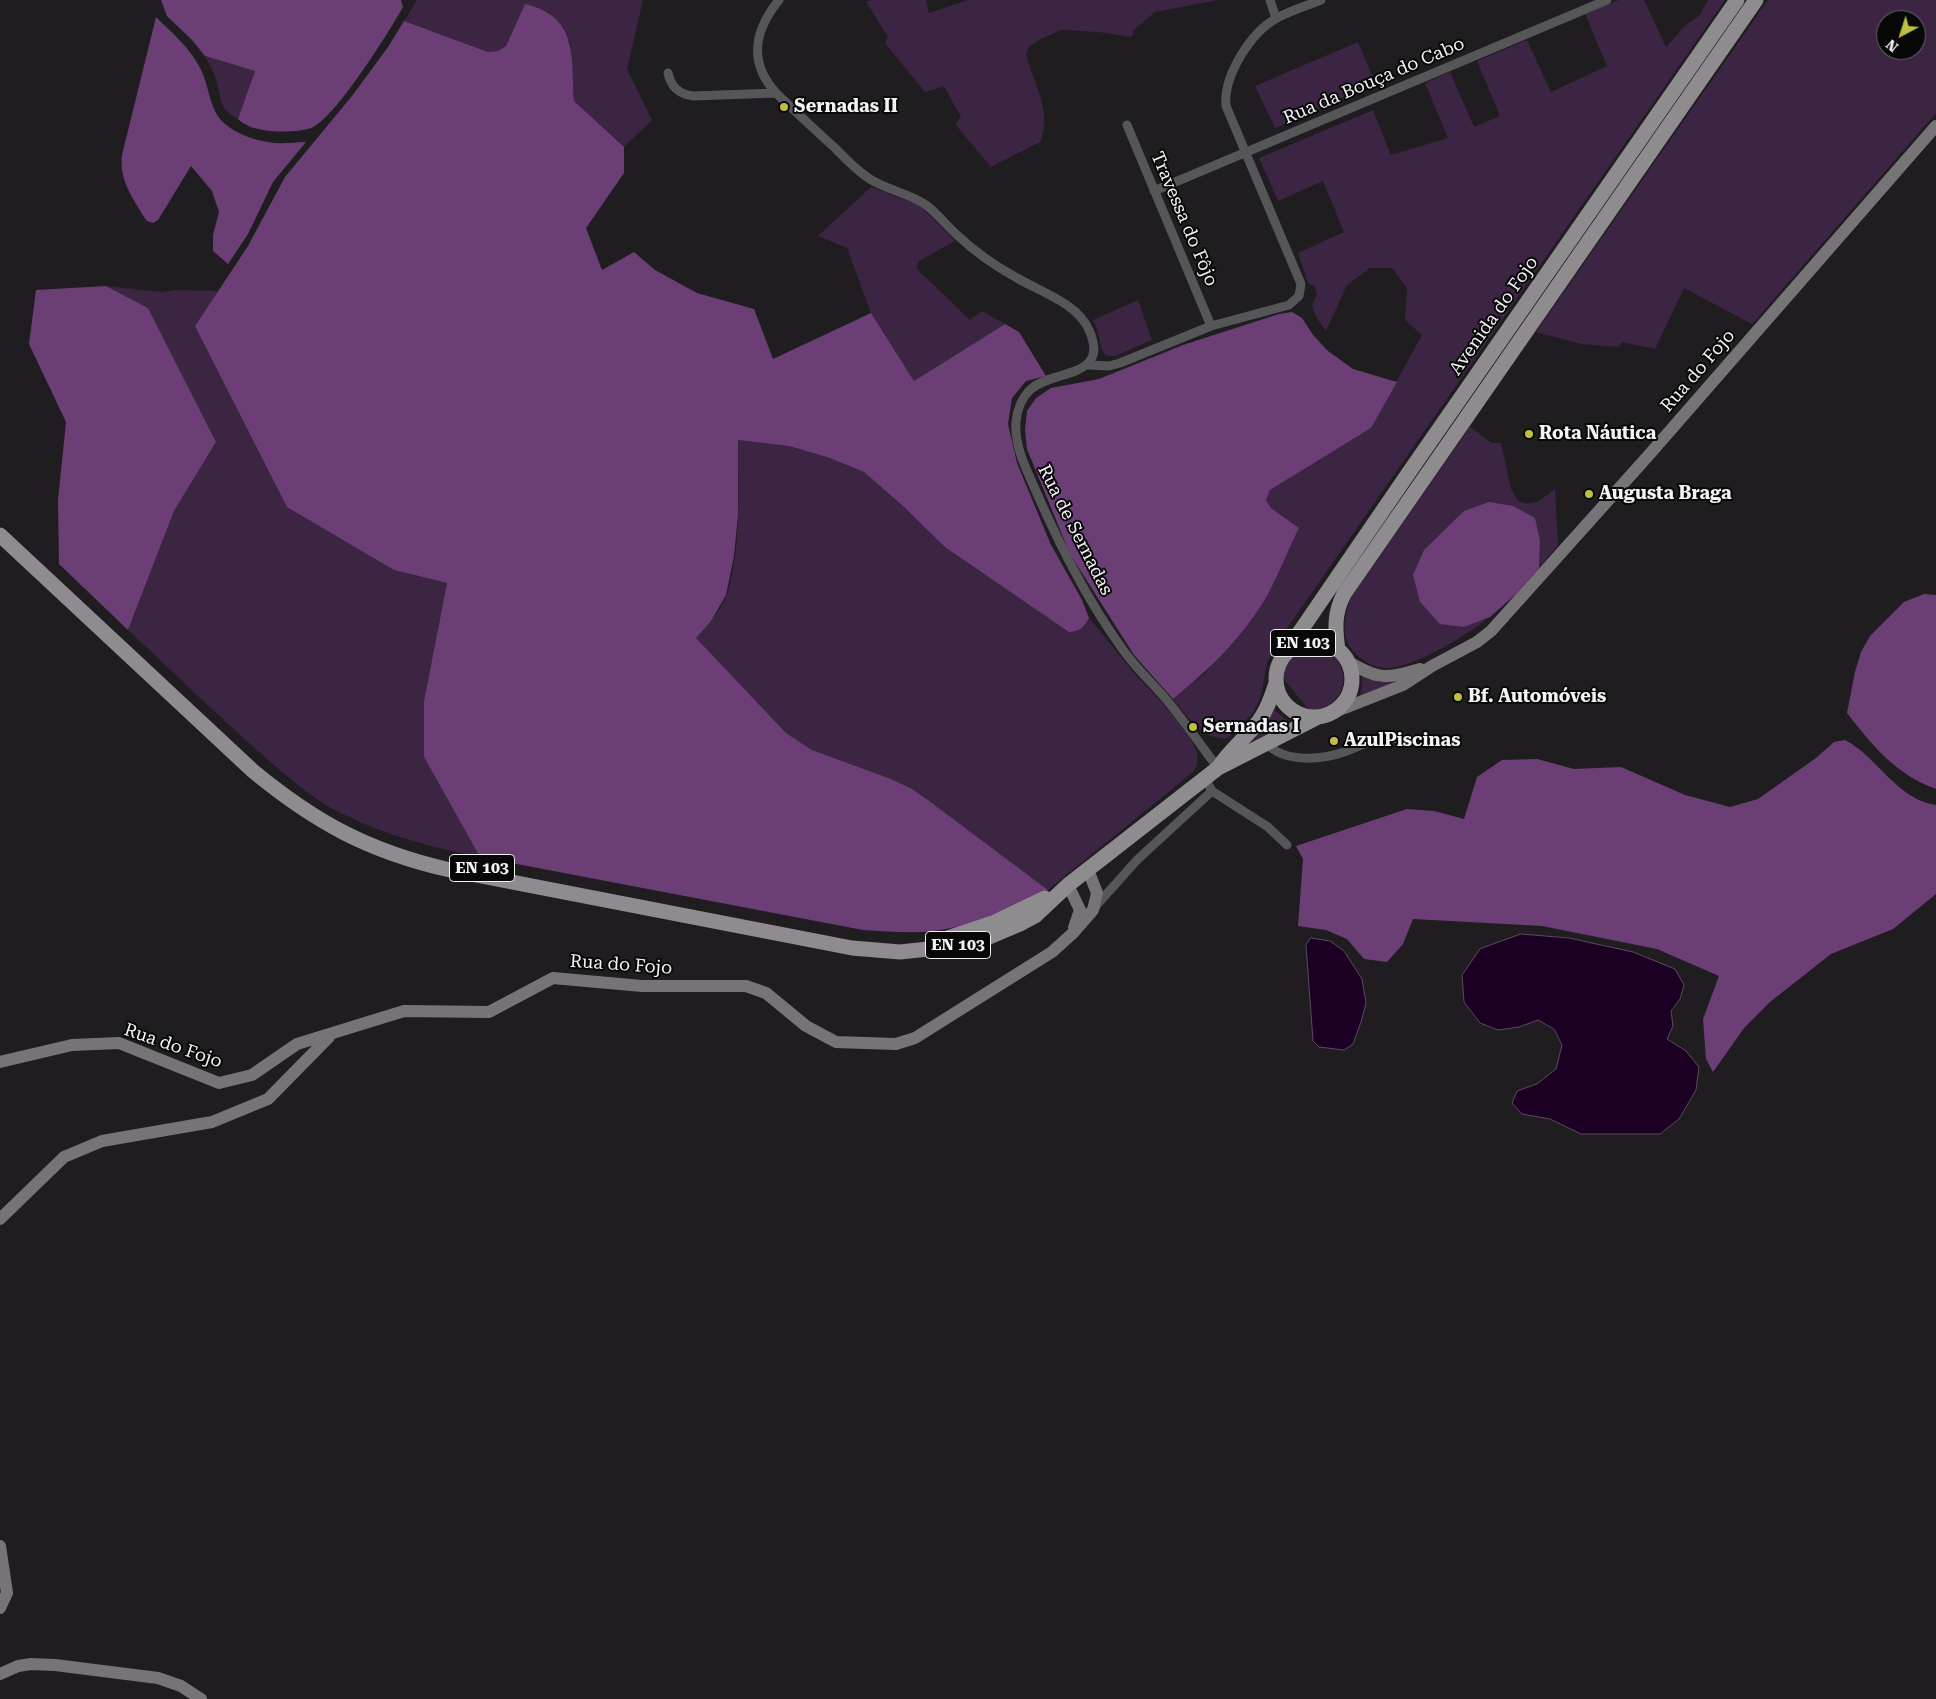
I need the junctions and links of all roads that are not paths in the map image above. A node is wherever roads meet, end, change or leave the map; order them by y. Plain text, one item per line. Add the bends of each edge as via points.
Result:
1 (779, 0) edge
2 (1270, 0) edge
3 (1320, 0) edge
4 (1607, 0) edge
5 (1737, 0) edge
6 (1756, 0) edge
7 (1276, 18) junction
8 (668, 73) dead end
9 (776, 93) junction
10 (1127, 125) dead end
11 (1936, 126) edge
12 (1245, 153) junction
13 (1154, 191) junction
14 (1211, 326) junction
15 (1088, 365) junction
16 (0, 523) edge
17 (0, 534) edge
18 (1284, 655) junction
19 (1343, 655) junction
20 (1432, 666) junction
21 (1276, 683) junction
22 (1325, 715) junction
23 (1447, 743) dead end
24 (1267, 744) junction
25 (1218, 768) junction
26 (1209, 785) junction
27 (1287, 845) dead end
28 (1088, 870) junction
29 (1068, 885) junction
30 (1093, 910) junction
31 (1073, 933) junction
32 (331, 1035) junction
33 (0, 1062) edge
34 (0, 1218) edge
35 (0, 1546) edge
36 (0, 1608) edge
37 (0, 1674) edge
38 (201, 1699) edge

1 - 9 street via 760,32 757,60 766,82
2 - 7 street
3 - 7 street
4 - 12 street, Rua da Bouça do Cabo
5 - 18 main road, Avenida do Fojo
6 - 19 main road, Avenida do Fojo via 1344,594 1335,620
7 - 12 street via 1249,44 1226,89 1226,106
8 - 9 street via 670,82 684,95
9 - 15 street via 868,178 925,204 978,253 1078,314 1090,332 1093,344 1093,355
10 - 13 street, Travessa do Fôjo
11 - 20 main road, Rua do Fojo / EN 103 via 1491,631
12 - 13 street, Rua da Bouça do Cabo
12 - 14 street via 1301,290 1289,305
13 - 14 street, Travessa do Fôjo
14 - 15 street via 1120,363
15 - 25 street, Rua de Sernadas via 1045,380 1025,396 1016,420 1024,465 1062,549 1104,622 1121,648 1169,703
16 - 29 main road, EN 103 via 280,783 337,820 376,840 405,850 448,862 716,914 840,937 889,942 950,938 1012,915
17 - 29 main road, EN 103 via 283,796 327,825 395,856 609,902 830,944 900,952 968,943 1008,930 1036,916
18 - 19 main road, EN 103 via 1293,647 1310,642 1328,644
18 - 21 main road, Avenida do Fojo / EN 103 via 1276,673
19 - 20 main road, Rua do Fojo / EN 103 via 1365,672 1382,677
19 - 22 main road, Avenida do Fojo / EN 103 via 1352,672 1352,684 1342,706
20 - 22 main road, Rua do Fojo / EN 103 via 1403,685
21 - 22 main road via 1279,694 1295,712 1306,716
21 - 25 main road, EN 103 via 1263,715
22 - 24 main road, EN 103
23 - 24 street via 1376,740 1333,755 1310,758 1283,755
24 - 25 main road, EN 103
25 - 26 main road, EN 103
26 - 27 street via 1268,827
26 - 28 main road, EN 103
26 - 30 street
28 - 29 main road, EN 103
28 - 30 main road via 1097,893
29 - 31 main road via 1080,910
30 - 31 main road, Rua do Fojo
31 - 32 main road, Rua do Fojo via 1052,952 932,1028 896,1044 836,1042 806,1026 766,993 746,986 642,986 553,978 489,1012 404,1011
32 - 33 main road, Rua do Fojo via 297,1044 252,1075 219,1083 120,1043 72,1046
32 - 34 main road via 268,1099 212,1122 102,1141 64,1157
35 - 36 main road via 7,1593
37 - 38 main road via 31,1664 64,1666 158,1678 181,1686

